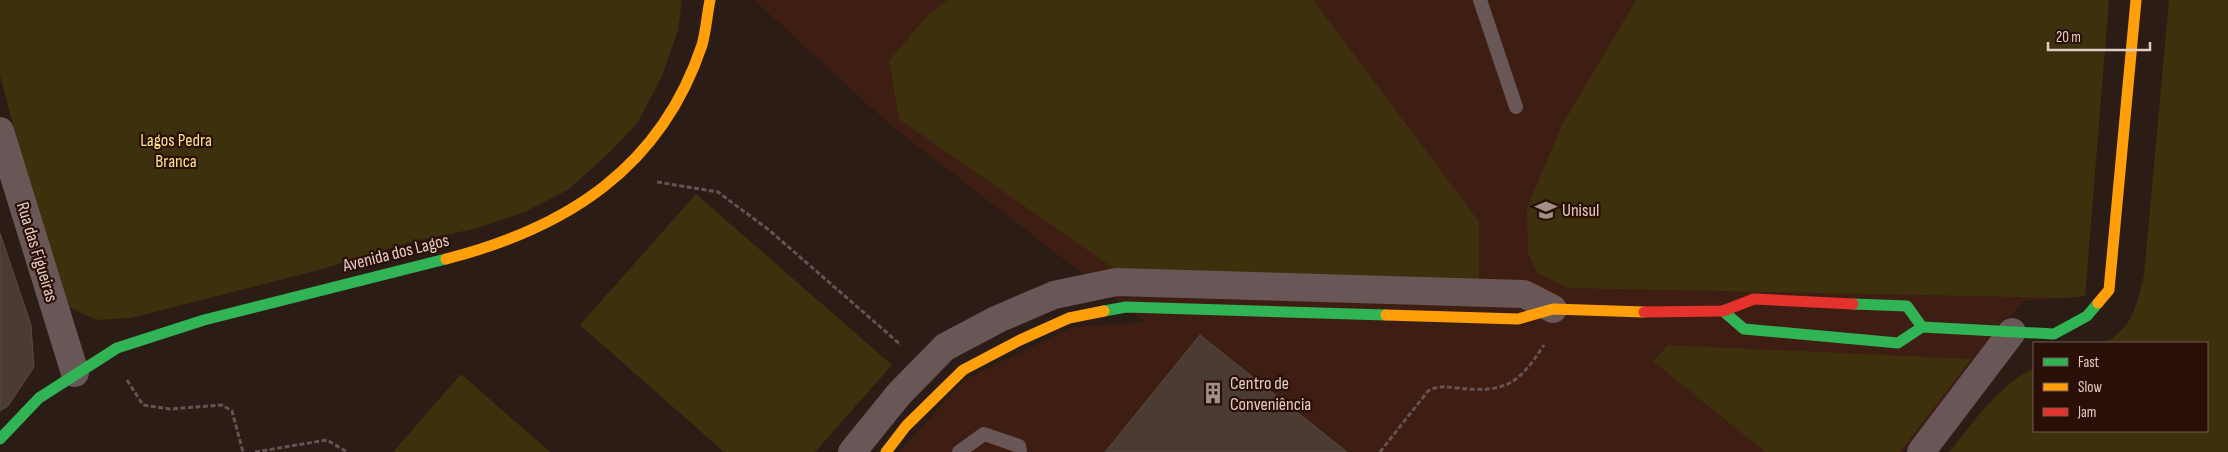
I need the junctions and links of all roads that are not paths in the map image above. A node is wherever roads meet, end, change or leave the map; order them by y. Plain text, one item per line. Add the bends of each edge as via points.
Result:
1 (710, 0) edge
2 (1480, 0) edge
3 (2136, 0) edge
4 (1516, 107) dead end
5 (0, 131) edge
6 (1553, 309) junction
7 (1723, 311) junction
8 (1922, 327) junction
9 (2012, 332) junction
10 (75, 373) junction
11 (2, 434) edge
12 (852, 452) edge
13 (886, 452) edge
14 (959, 452) edge
15 (1020, 452) edge
16 (1921, 452) edge

1 - 10 street, Avenida dos Lagos via 702,44 675,107 632,164 577,206 528,232 477,251 204,320 117,348
2 - 4 lane
3 - 9 street via 2109,290 2087,316 2054,334
5 - 10 street, Rua das Figueiras
6 - 7 street
6 - 12 street via 1524,294 1116,282 1054,295 944,347 899,394
6 - 13 street via 1518,319 1126,307 1069,318 963,370 906,426
7 - 8 street via 1744,329 1898,343
7 - 8 street via 1754,299 1907,306
8 - 9 street
9 - 16 street
10 - 11 street, Avenida dos Lagos via 39,398
14 - 15 lane via 984,434 1019,446

